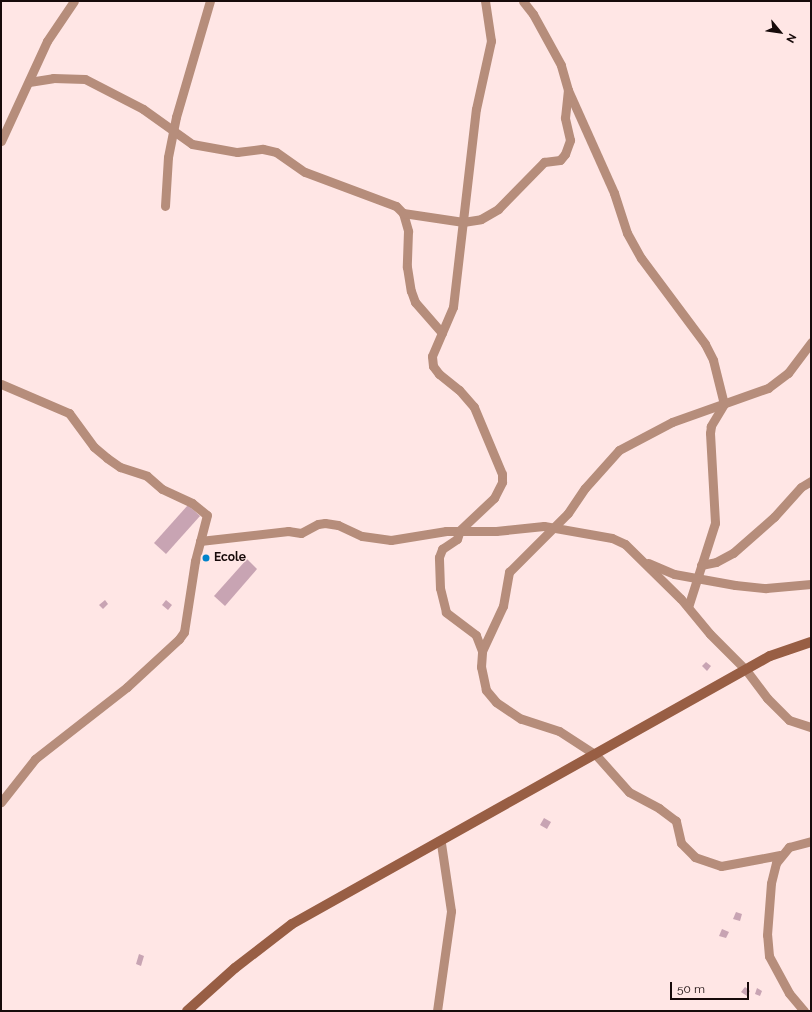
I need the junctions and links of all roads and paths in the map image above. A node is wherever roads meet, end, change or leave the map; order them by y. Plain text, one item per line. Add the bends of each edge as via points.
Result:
1 (74, 1) edge
2 (210, 1) edge
3 (485, 1) edge
4 (523, 1) edge
5 (30, 82) junction
6 (568, 90) junction
7 (174, 131) junction
8 (1, 141) edge
9 (165, 206) dead end
10 (403, 213) junction
11 (463, 222) junction
12 (442, 333) junction
13 (811, 342) edge
14 (1, 384) edge
15 (724, 404) junction
16 (811, 481) edge
17 (554, 527) junction
18 (460, 530) junction
19 (200, 541) junction
20 (644, 561) junction
21 (700, 565) junction
22 (697, 579) junction
23 (811, 584) edge
24 (688, 607) junction
25 (811, 642) edge
26 (482, 651) junction
27 (746, 670) junction
28 (811, 727) edge
29 (596, 755) junction
30 (1, 802) edge
31 (811, 841) edge
32 (441, 843) junction
33 (780, 855) junction
34 (800, 1010) edge
35 (187, 1011) edge
36 (437, 1011) edge

1 - 5 street via 47,42
2 - 7 street via 182,92
3 - 11 street via 491,41 476,109
4 - 6 street via 561,65
5 - 7 street via 53,78 90,81 143,109
5 - 8 street
6 - 11 street via 565,118 570,140 560,160 544,162 498,209 482,219
6 - 15 street via 614,193 627,233 641,258 705,344 713,360
7 - 9 street via 168,157
7 - 10 street via 192,144 204,148 237,152 263,149 276,152 306,172 339,186 377,197 396,206
10 - 11 street
10 - 12 street via 408,231 407,267 411,291 415,302
11 - 12 street via 453,307
12 - 18 street via 432,356 433,366 474,407 502,474 502,482 494,498
13 - 15 street via 788,373 768,388
14 - 19 street via 69,413 94,448 111,461 146,476 162,489 205,512 207,518
15 - 17 street via 672,422 630,442 619,450
15 - 21 street via 711,426 715,523
16 - 21 street via 801,487 774,517 733,553 716,562
17 - 18 street
17 - 20 street via 612,538 625,544
17 - 26 street via 508,572 503,606
18 - 19 street via 391,540 362,536 338,525 325,523 301,533 288,531
18 - 26 street via 457,539 442,549 439,557 440,588 446,612 476,635
19 - 30 street via 184,632 179,640 127,687 34,760
20 - 22 street via 674,574
20 - 24 street
21 - 22 street
22 - 23 street via 766,588
22 - 24 street
24 - 27 street via 710,634
25 - 27 street via 777,653
26 - 29 street via 483,682 496,702 520,719 559,731
27 - 28 street via 767,698 790,720
27 - 29 street
29 - 32 street
29 - 33 street via 629,792 676,820 681,843 695,857 721,866
31 - 33 street via 789,847
32 - 35 street via 292,924 235,968
32 - 36 street via 451,911
33 - 34 street via 768,902 769,956

